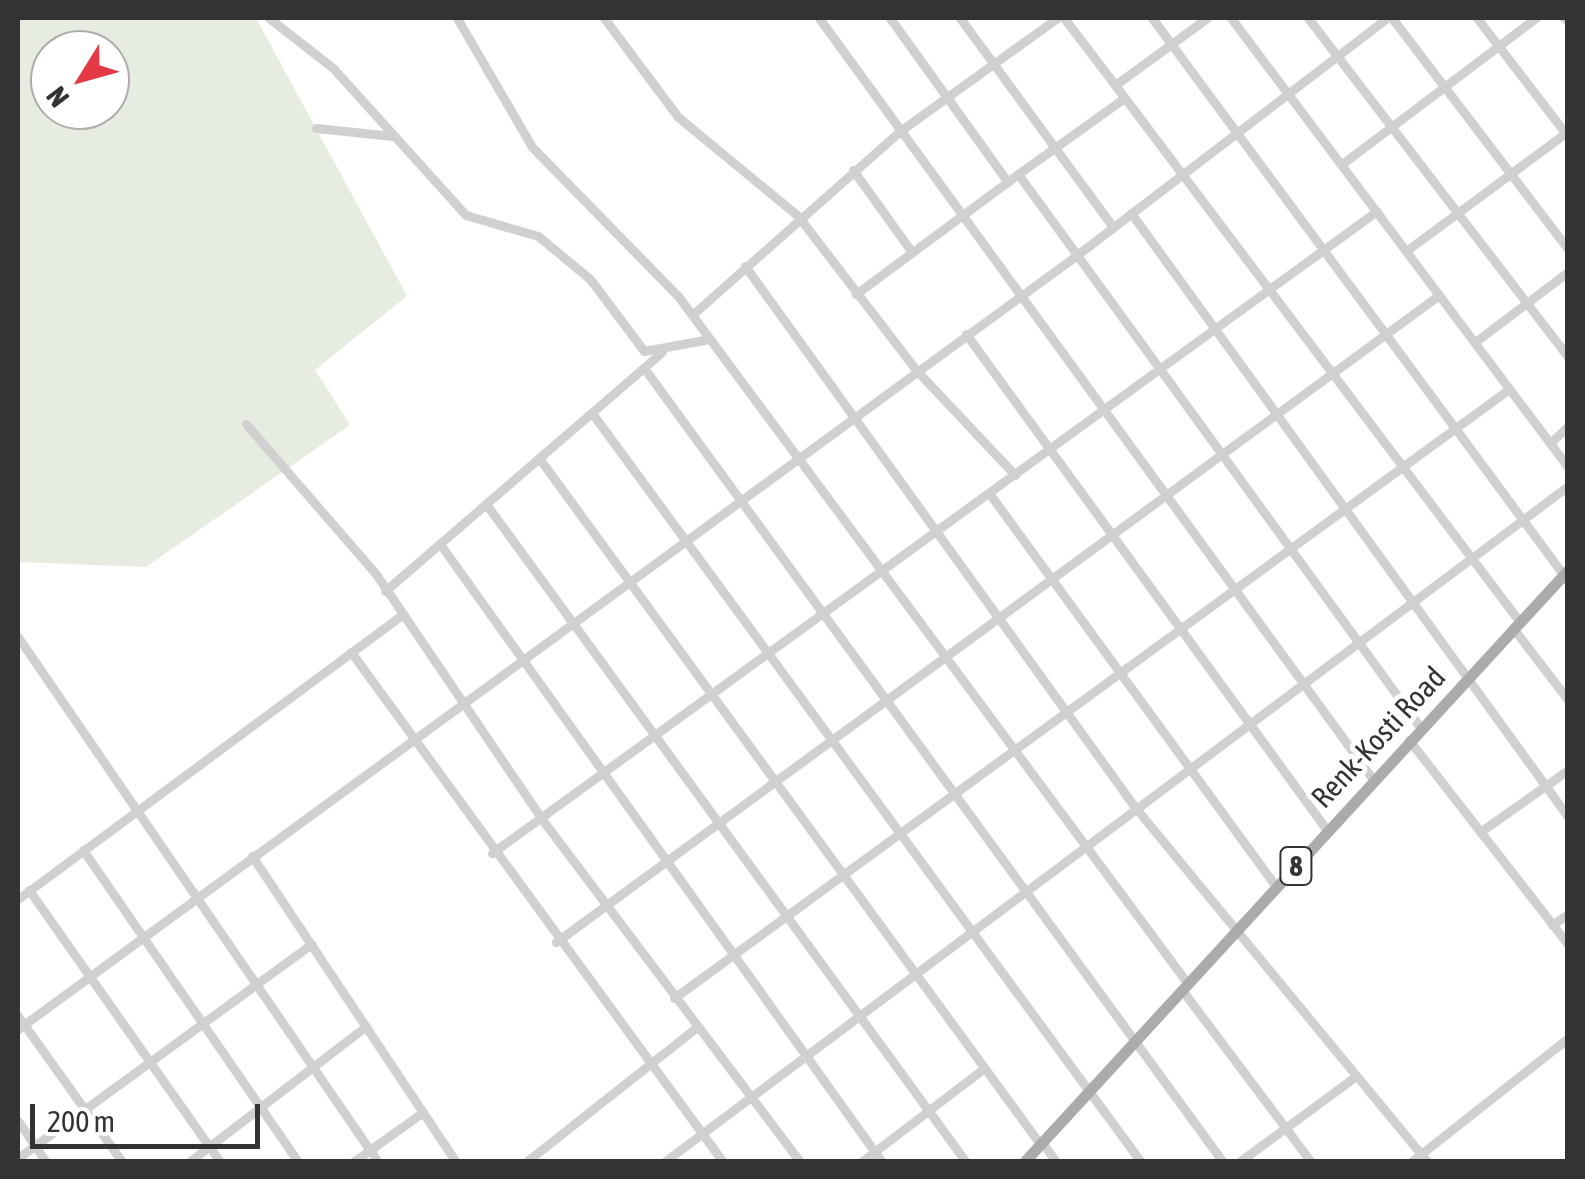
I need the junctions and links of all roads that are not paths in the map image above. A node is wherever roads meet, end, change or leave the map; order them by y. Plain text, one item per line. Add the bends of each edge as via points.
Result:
1 (269, 18) edge
2 (457, 18) edge
3 (604, 18) edge
4 (818, 18) edge
5 (890, 18) edge
6 (960, 18) edge
7 (1060, 18) edge
8 (1152, 18) edge
9 (1207, 18) edge
10 (1230, 18) edge
11 (1308, 18) edge
12 (1389, 18) edge
13 (1478, 18) edge
14 (1536, 18) edge
15 (1172, 44) junction
16 (1498, 45) junction
17 (1336, 56) junction
18 (993, 64) junction
19 (1115, 86) junction
20 (1444, 87) junction
21 (1288, 92) junction
22 (947, 97) junction
23 (1124, 98) junction
24 (1391, 126) junction
25 (316, 128) dead end
26 (900, 131) junction
27 (1237, 132) junction
28 (1567, 133) edge
29 (396, 136) junction
30 (1055, 147) junction
31 (1342, 164) junction
32 (854, 170) junction
33 (1018, 174) junction
34 (1181, 174) junction
35 (1510, 174) junction
36 (1008, 182) junction
37 (1376, 211) junction
38 (1131, 213) junction
39 (1457, 213) junction
40 (798, 216) junction
41 (961, 216) junction
42 (1112, 227) junction
43 (1568, 249) edge
44 (1324, 250) junction
45 (1406, 251) junction
46 (912, 252) junction
47 (1077, 256) junction
48 (745, 266) junction
49 (1568, 272) edge
50 (1269, 291) junction
51 (856, 294) junction
52 (1440, 295) junction
53 (1019, 297) junction
54 (1526, 304) junction
55 (692, 315) junction
56 (1215, 330) junction
57 (966, 334) junction
58 (1387, 334) junction
59 (710, 339) junction
60 (1475, 342) junction
61 (662, 352) junction
62 (1568, 357) edge
63 (644, 368) junction
64 (917, 370) junction
65 (1160, 370) junction
66 (1332, 375) junction
67 (1509, 389) junction
68 (592, 412) junction
69 (1100, 412) junction
70 (854, 417) junction
71 (1277, 417) junction
72 (246, 424) dead end
73 (1568, 426) edge
74 (1455, 428) junction
75 (1550, 444) junction
76 (1048, 450) junction
77 (1222, 457) junction
78 (540, 458) junction
79 (796, 458) junction
80 (1402, 467) junction
81 (1568, 467) edge
82 (1014, 475) junction
83 (1568, 486) edge
84 (989, 493) junction
85 (740, 499) junction
86 (1164, 500) junction
87 (486, 504) junction
88 (1343, 509) junction
89 (1521, 520) junction
90 (935, 533) junction
91 (686, 538) junction
92 (1110, 539) junction
93 (440, 544) junction
94 (1289, 549) junction
95 (1470, 558) junction
96 (880, 572) junction
97 (1566, 575) edge
98 (628, 580) junction
99 (1052, 581) junction
100 (385, 591) junction
101 (1231, 592) junction
102 (1409, 602) junction
103 (824, 613) junction
104 (403, 614) junction
105 (998, 620) junction
106 (570, 622) junction
107 (1516, 624) junction
108 (1176, 632) junction
109 (18, 636) edge
110 (1355, 641) junction
111 (351, 652) junction
112 (770, 653) junction
113 (522, 656) junction
114 (943, 660) junction
115 (1119, 673) junction
116 (1466, 679) junction
117 (1299, 684) junction
118 (711, 696) junction
119 (887, 700) junction
120 (1568, 700) edge
121 (461, 702) junction
122 (1066, 712) junction
123 (1245, 724) junction
124 (1420, 727) junction
125 (654, 736) junction
126 (412, 739) junction
127 (1409, 740) junction
128 (832, 741) junction
129 (1011, 752) junction
130 (1187, 766) junction
131 (1568, 770) edge
132 (605, 772) junction
133 (1372, 778) junction
134 (774, 782) junction
135 (1544, 787) junction
136 (954, 794) junction
137 (1134, 806) junction
138 (137, 810) junction
139 (1568, 817) edge
140 (541, 818) junction
141 (718, 824) junction
142 (1326, 828) junction
143 (1480, 832) junction
144 (900, 834) junction
145 (1080, 846) junction
146 (83, 850) junction
147 (492, 853) junction
148 (252, 856) junction
149 (666, 860) junction
150 (842, 875) junction
151 (1022, 888) junction
152 (1277, 888) junction
153 (29, 890) junction
154 (196, 896) junction
155 (18, 899) edge
156 (605, 904) junction
157 (1568, 914) edge
158 (788, 915) junction
159 (1552, 925) junction
160 (968, 928) junction
161 (1237, 931) junction
162 (143, 936) junction
163 (556, 942) junction
164 (311, 944) junction
165 (1568, 944) edge
166 (733, 955) junction
167 (911, 970) junction
168 (89, 976) junction
169 (256, 984) junction
170 (1185, 987) junction
171 (674, 998) junction
172 (855, 1012) junction
173 (20, 1023) edge
174 (203, 1023) junction
175 (366, 1026) junction
176 (698, 1026) junction
177 (1568, 1038) edge
178 (1135, 1041) junction
179 (803, 1050) junction
180 (149, 1062) junction
181 (312, 1065) junction
182 (648, 1066) junction
183 (982, 1070) junction
184 (1356, 1076) junction
185 (1089, 1090) junction
186 (751, 1095) junction
187 (262, 1108) junction
188 (84, 1110) junction
189 (927, 1111) junction
190 (423, 1112) junction
191 (18, 1121) edge
192 (1286, 1127) junction
193 (702, 1132) junction
194 (1041, 1143) junction
195 (35, 1145) junction
196 (209, 1146) junction
197 (370, 1150) junction
198 (874, 1150) junction
199 (1423, 1157) edge
200 (18, 1158) edge
201 (46, 1162) edge
202 (122, 1162) edge
203 (189, 1162) edge
204 (220, 1162) edge
205 (298, 1162) edge
206 (354, 1162) edge
207 (378, 1162) edge
208 (456, 1162) edge
209 (526, 1162) edge
210 (664, 1162) edge
211 (723, 1162) edge
212 (800, 1162) edge
213 (861, 1162) edge
214 (882, 1162) edge
215 (966, 1162) edge
216 (1024, 1162) edge
217 (1056, 1162) edge
218 (1141, 1162) edge
219 (1224, 1162) edge
220 (1240, 1162) edge
221 (1311, 1162) edge
222 (1411, 1162) edge

1 - 29 street via 333,68
2 - 55 street via 479,70 532,148 596,204
3 - 40 street via 678,117
4 - 26 street
5 - 22 street
6 - 18 street
7 - 18 street
7 - 19 street
8 - 15 street
9 - 15 street
10 - 21 street
11 - 17 street
12 - 17 street
12 - 20 street
13 - 16 street
14 - 16 street
15 - 19 street
15 - 27 street
16 - 20 street
16 - 28 street
17 - 21 street
17 - 24 street
18 - 22 street
18 - 30 street
19 - 23 street
20 - 24 street
20 - 35 street
21 - 27 street
21 - 31 street
22 - 26 street
22 - 36 street
23 - 30 street
23 - 34 street
24 - 31 street
24 - 39 street
25 - 29 street
26 - 32 street
26 - 41 street
27 - 34 street
27 - 44 street
28 - 35 street
29 - 61 street via 466,215 538,236 590,279 644,350
30 - 33 street
30 - 42 street
31 - 37 street
32 - 40 street
32 - 46 street
33 - 36 street
33 - 47 street
34 - 38 street
34 - 50 street
35 - 39 street
35 - 43 street
36 - 41 street
37 - 44 street
37 - 45 street
38 - 42 street
38 - 56 street
39 - 45 street
39 - 54 street
40 - 48 street
40 - 51 street
41 - 46 street
41 - 53 street
42 - 47 street
44 - 50 street
44 - 58 street
45 - 52 street
46 - 51 street
47 - 53 street
47 - 65 street
48 - 55 street
48 - 70 street
49 - 54 street
50 - 56 street
50 - 66 street
51 - 64 street
52 - 58 street
52 - 60 street
53 - 57 street
53 - 69 street
54 - 60 street
54 - 62 street
55 - 59 street
56 - 65 street
56 - 71 street
57 - 64 street
57 - 76 street
58 - 66 street
58 - 74 street
59 - 61 street
59 - 79 street
60 - 67 street
61 - 63 street
63 - 68 street
63 - 85 street
64 - 70 street
64 - 82 street
65 - 69 street
65 - 77 street
66 - 71 street
66 - 80 street
67 - 74 street
67 - 75 street
68 - 78 street
68 - 91 street
69 - 76 street
69 - 86 street
70 - 79 street
70 - 90 street
71 - 77 street
71 - 88 street
72 - 100 street
73 - 75 street
74 - 80 street
74 - 89 street
75 - 81 street
76 - 82 street
76 - 92 street
77 - 86 street
77 - 94 street
78 - 87 street
78 - 98 street
79 - 85 street
79 - 96 street
80 - 88 street
80 - 95 street
82 - 84 street
83 - 89 street
84 - 90 street
84 - 99 street
85 - 91 street
85 - 103 street
86 - 92 street
86 - 101 street
87 - 93 street
87 - 106 street
88 - 94 street
88 - 102 street
89 - 95 street
89 - 97 street
90 - 96 street
90 - 105 street
91 - 98 street
91 - 112 street
92 - 99 street
92 - 108 street
93 - 100 street
93 - 113 street
94 - 101 street
94 - 110 street
95 - 102 street
95 - 107 street
96 - 103 street
96 - 114 street
97 - 107 main road, Renk-Kosti Road / 8
98 - 106 street
98 - 118 street
99 - 105 street
99 - 115 street
100 - 104 street
101 - 108 street
101 - 117 street
102 - 110 street
102 - 116 street
103 - 112 street
103 - 119 street
104 - 111 street
104 - 121 street
105 - 114 street
105 - 122 street
106 - 113 street
106 - 125 street
107 - 116 main road, Renk-Kosti Road / 8
107 - 120 street
108 - 115 street
108 - 123 street
109 - 138 street
110 - 117 street
110 - 124 street
111 - 126 street
111 - 138 street
112 - 118 street
112 - 128 street
113 - 121 street
113 - 132 street
114 - 119 street
114 - 129 street
115 - 122 street
115 - 130 street
116 - 124 main road, Renk-Kosti Road / 8
116 - 135 street
117 - 123 street
117 - 133 street
118 - 125 street
118 - 134 street
119 - 128 street
119 - 136 street
121 - 126 street
121 - 140 street
122 - 129 street
122 - 137 street
123 - 130 street
123 - 142 street
124 - 127 main road, Renk-Kosti Road / 8
125 - 132 street
125 - 141 street
126 - 147 street
126 - 148 street
127 - 133 main road, Renk-Kosti Road / 8
127 - 143 street
128 - 134 street
128 - 144 street
129 - 136 street
129 - 145 street
130 - 137 street
130 - 152 street
131 - 135 street
132 - 140 street
132 - 149 street
133 - 142 main road, Renk-Kosti Road / 8
134 - 141 street
134 - 150 street
135 - 139 street
135 - 143 street
136 - 144 street
136 - 151 street
137 - 145 street
137 - 161 street
138 - 146 street
138 - 154 street
140 - 147 street
140 - 156 street
141 - 149 street
141 - 158 street
142 - 152 main road, Renk-Kosti Road / 8
143 - 159 street
144 - 150 street
144 - 160 street
145 - 151 street
145 - 170 street
146 - 153 street
146 - 162 street
147 - 163 street
148 - 154 street
148 - 164 street
149 - 156 street
149 - 166 street
150 - 158 street
150 - 167 street
151 - 160 street
151 - 178 street
152 - 161 main road, Renk-Kosti Road / 8
153 - 155 street
153 - 168 street
154 - 162 street
154 - 169 street
156 - 163 street
156 - 171 street
157 - 159 street
158 - 166 street
158 - 172 street
159 - 165 street
160 - 167 street
160 - 185 street
161 - 170 main road, Renk-Kosti Road / 8
161 - 184 street
162 - 168 street
162 - 174 street
163 - 182 street
164 - 169 street
164 - 175 street
166 - 171 street
166 - 179 street
167 - 172 street
167 - 183 street
168 - 173 street
168 - 180 street
169 - 174 street
169 - 181 street
170 - 178 main road, Renk-Kosti Road / 8
170 - 192 street
171 - 176 street
172 - 179 street
172 - 189 street
173 - 188 street
174 - 180 street
174 - 187 street
175 - 181 street
175 - 190 street
176 - 182 street
176 - 186 street
177 - 199 street
178 - 185 main road, Renk-Kosti Road / 8
178 - 219 street
179 - 186 street
179 - 198 street
180 - 188 street
180 - 196 street
181 - 187 street
181 - 197 street
182 - 193 street
182 - 209 street
183 - 189 street
183 - 194 street
184 - 192 street
184 - 199 street
185 - 194 main road, Renk-Kosti Road / 8
185 - 218 street
186 - 193 street
186 - 212 street
187 - 196 street
187 - 205 street
188 - 195 street
188 - 202 street
189 - 198 street
189 - 215 street
190 - 197 street
190 - 208 street
191 - 195 street
192 - 220 street
192 - 221 street
193 - 210 street
193 - 211 street
194 - 216 main road, Renk-Kosti Road / 8
194 - 217 street
195 - 200 street
195 - 201 street
196 - 203 street
196 - 204 street
197 - 206 street
197 - 207 street
198 - 213 street
198 - 214 street
199 - 222 street

